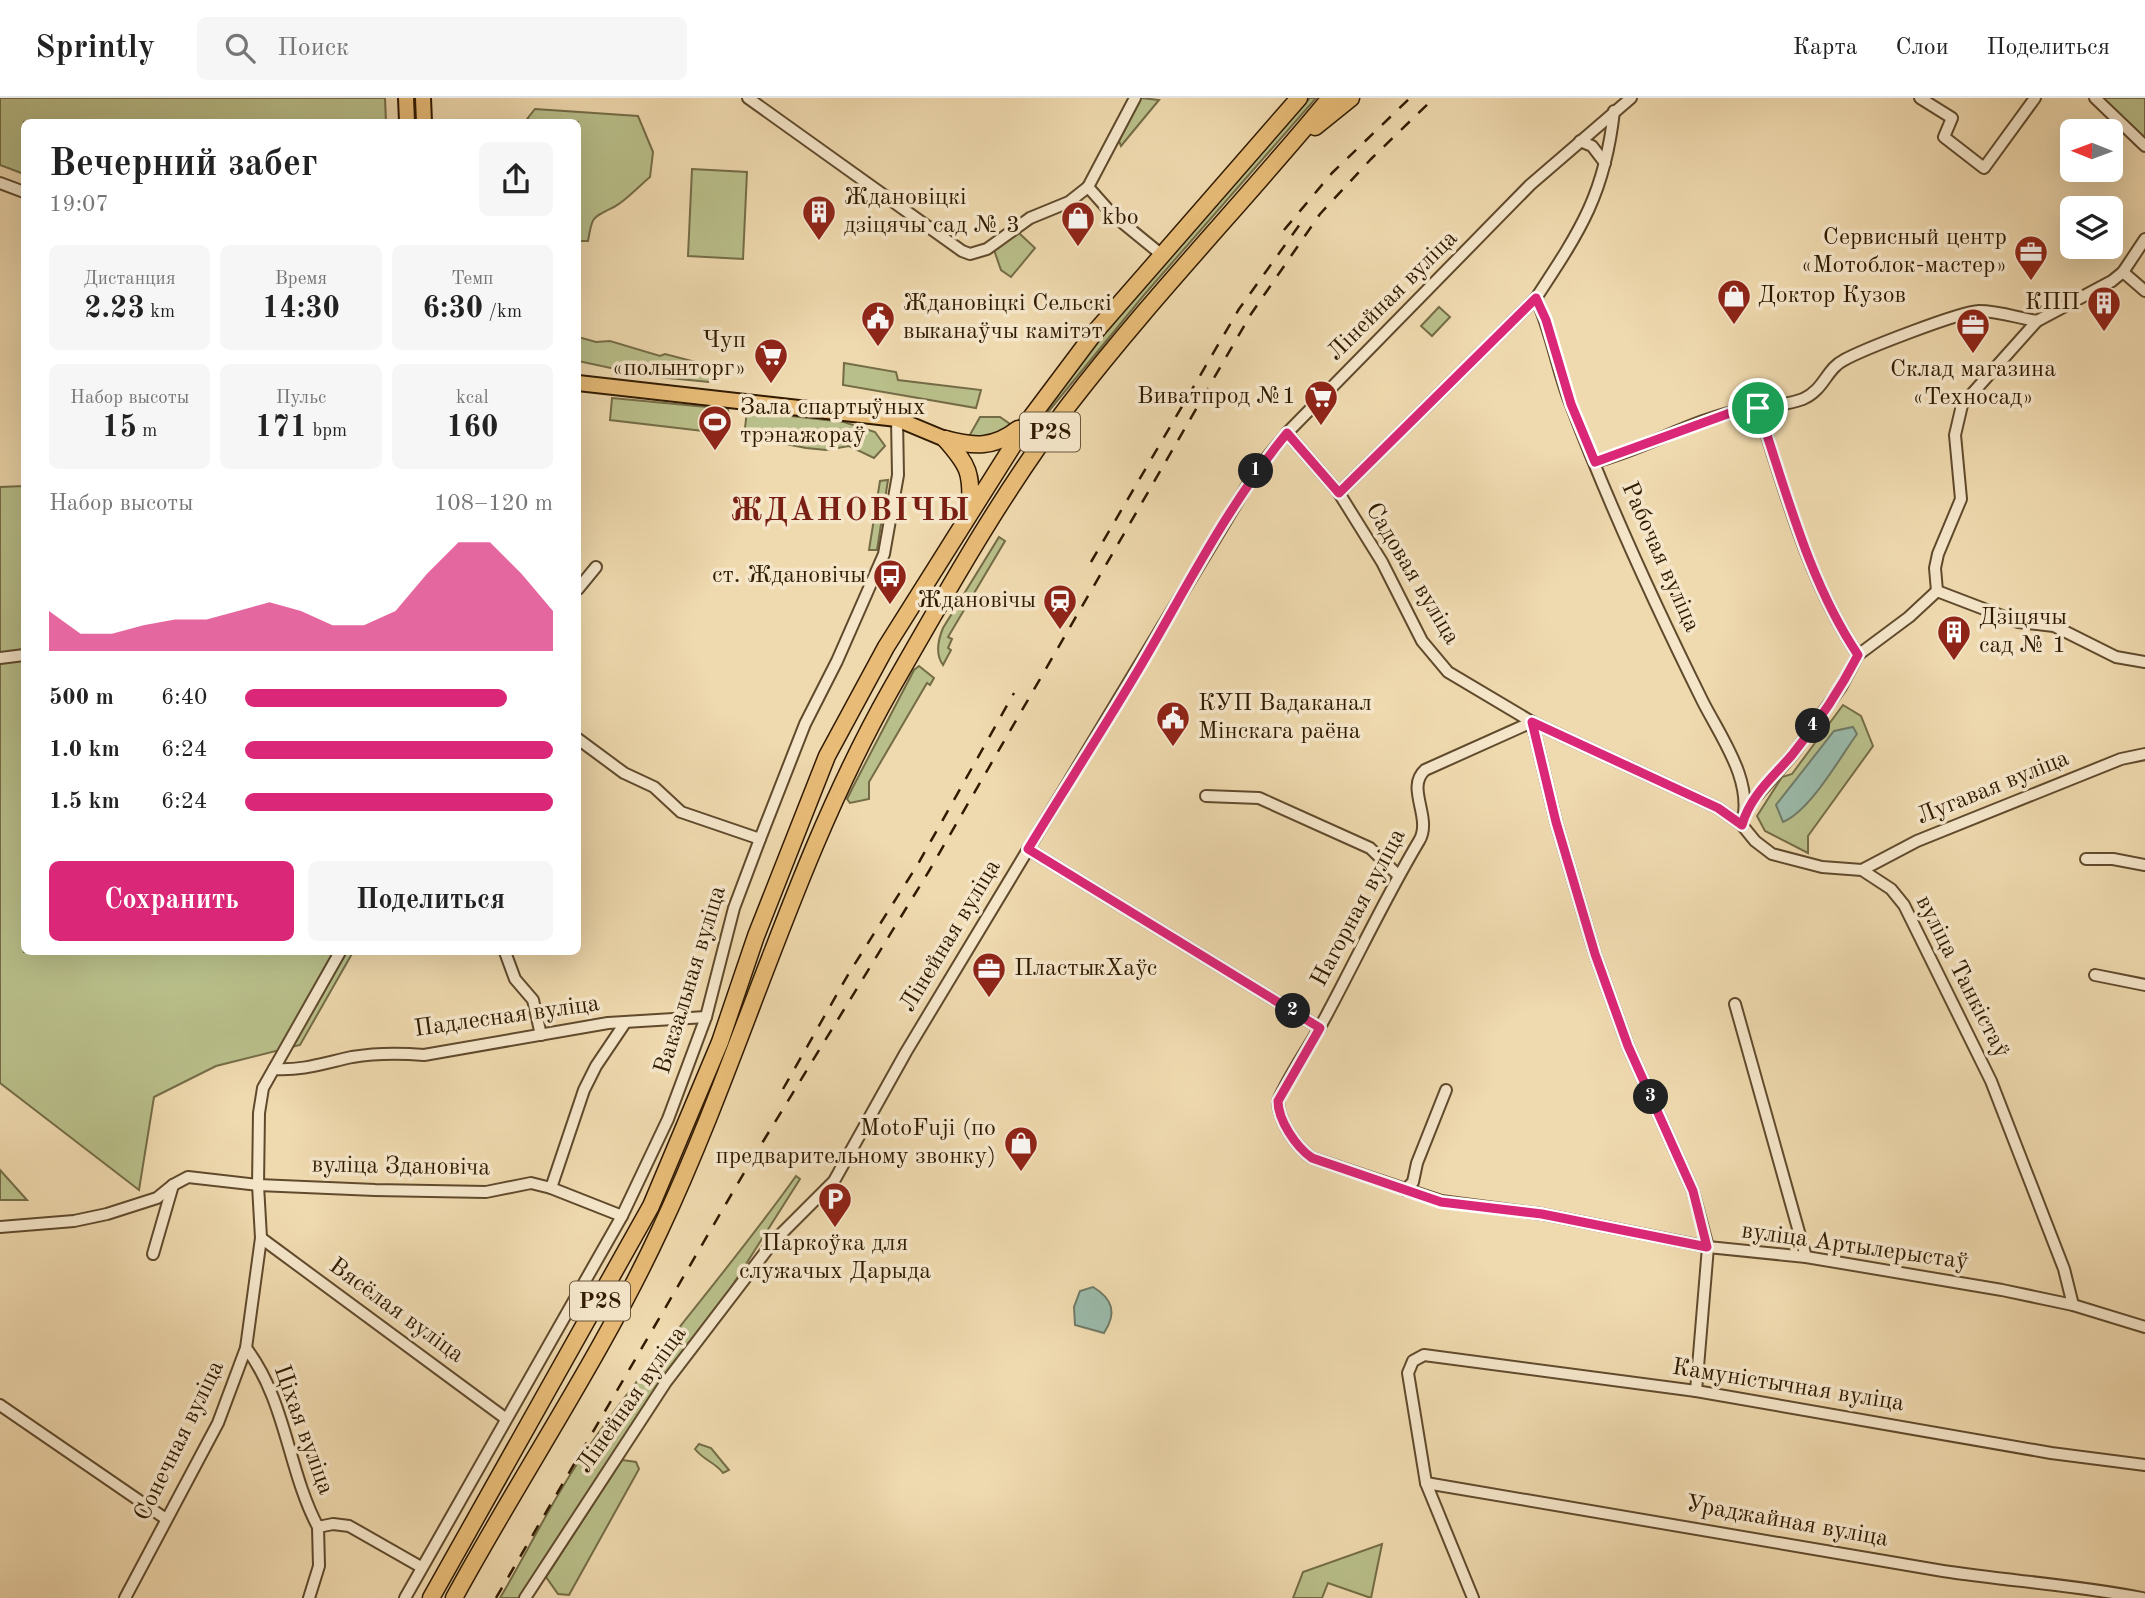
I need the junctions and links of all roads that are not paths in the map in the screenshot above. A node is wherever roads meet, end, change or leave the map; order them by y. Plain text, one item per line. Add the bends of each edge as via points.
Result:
1 (406, 98) edge
2 (423, 98) edge
3 (748, 98) edge
4 (1135, 98) edge
5 (1299, 98) edge
6 (1330, 98) edge
7 (1350, 98) edge
8 (1631, 98) edge
9 (1920, 98) edge
10 (2035, 98) edge
11 (2095, 98) edge
12 (1614, 111) junction
13 (407, 119) edge
14 (424, 119) edge
15 (1580, 141) junction
16 (2145, 146) edge
17 (1288, 148) junction
18 (1605, 163) junction
19 (0, 183) edge
20 (1088, 187) junction
21 (21, 191) edge
22 (2145, 239) edge
23 (1162, 255) junction
24 (2123, 272) junction
25 (2145, 291) edge
26 (1536, 298) junction
27 (2037, 321) junction
28 (581, 383) edge
29 (1758, 408) junction
30 (897, 419) junction
31 (1030, 420) junction
32 (1287, 433) junction
33 (945, 439) junction
34 (1595, 462) junction
35 (1339, 493) junction
36 (970, 511) junction
37 (596, 568) dead end
38 (581, 586) edge
39 (1937, 591) junction
40 (1858, 655) junction
41 (21, 656) edge
42 (0, 659) edge
43 (2145, 662) edge
44 (1532, 722) junction
45 (581, 741) edge
46 (2145, 754) edge
47 (1206, 796) dead end
48 (1747, 807) junction
49 (1742, 825) junction
50 (760, 839) junction
51 (1028, 849) junction
52 (2086, 859) dead end
53 (2145, 866) edge
54 (1862, 870) junction
55 (1398, 874) junction
56 (339, 955) edge
57 (506, 955) edge
58 (2095, 975) dead end
59 (2145, 985) edge
60 (1735, 1004) dead end
61 (706, 1017) junction
62 (625, 1023) junction
63 (1320, 1028) junction
64 (541, 1035) junction
65 (274, 1069) junction
66 (1446, 1090) dead end
67 (173, 1185) junction
68 (258, 1185) junction
69 (1399, 1187) junction
70 (551, 1188) junction
71 (622, 1216) junction
72 (0, 1227) edge
73 (261, 1238) junction
74 (1707, 1247) junction
75 (153, 1254) dead end
76 (1806, 1257) junction
77 (2073, 1306) junction
78 (2145, 1327) edge
79 (246, 1348) junction
80 (1696, 1391) junction
81 (0, 1405) edge
82 (505, 1418) junction
83 (2145, 1465) edge
84 (1426, 1483) junction
85 (166, 1519) junction
86 (318, 1527) junction
87 (421, 1567) junction
88 (125, 1598) edge
89 (309, 1598) edge
90 (405, 1598) edge
91 (431, 1598) edge
92 (454, 1598) edge
93 (525, 1598) edge
94 (1473, 1598) edge
95 (2141, 1598) edge

1 - 13 main road
2 - 14 main road
3 - 20 street via 970,254 987,249 1030,218 1054,210
4 - 20 street
5 - 23 highway, Р28
6 - 17 highway, Р28
7 - 17 highway, Р28
8 - 12 street, Лінейная вуліца
9 - 10 street via 1952,118 1944,137 1984,168
11 - 16 street
12 - 15 street, Лінейная вуліца
12 - 18 street
15 - 18 street via 1592,146
15 - 32 street, Лінейная вуліца
17 - 92 highway, Р28 via 1067,408 993,519 889,693 837,795 659,1234
18 - 26 street via 1583,226
19 - 21 street
20 - 23 street via 1113,215
22 - 24 street
23 - 31 highway, Р28 via 1095,332
24 - 25 street
24 - 27 street
26 - 34 street, Рабочая вуліца
26 - 35 street
27 - 29 street via 1990,311 1964,314 1842,360 1817,392 1801,400
27 - 39 street via 1962,405 1955,435 1961,499 1938,554
28 - 30 main road
29 - 34 street via 1741,409
29 - 40 street via 1792,517 1822,593
30 - 33 main road
30 - 50 street, Вакзальная вуліца via 898,475 884,554 805,724
31 - 33 highway via 1002,442 967,445
31 - 36 highway, Р28
32 - 35 street, Садовая вуліца
32 - 51 street, Лінейная вуліца via 1210,542
33 - 36 highway via 971,476
34 - 48 street, Рабочая вуліца via 1735,765
35 - 44 street, Садовая вуліца via 1434,657 1448,672
36 - 91 highway, Р28 via 886,647 827,756 720,1042 651,1206
37 - 38 street
39 - 40 street
39 - 43 street via 2018,622 2054,626 2116,657
40 - 48 street via 1794,753
41 - 42 street
44 - 49 street, вуліца Танкістаў via 1718,808
44 - 55 street, Нагорная вуліца via 1421,774 1417,788 1424,833
44 - 74 street via 1595,954 1628,1046 1693,1191
45 - 50 street via 625,773 654,787 681,812
46 - 54 street, Лугавая вуліца via 2121,759 1930,836
47 - 55 street via 1259,798 1370,848
48 - 49 street
49 - 54 street, вуліца Танкістаў via 1755,841 1781,857
50 - 61 street, Вакзальная вуліца via 734,908
51 - 63 street
51 - 93 street, Лінейная вуліца via 834,1181 773,1242 666,1382
52 - 53 street
54 - 77 street, вуліца Танкістаў via 1891,889 1924,940 1991,1081 2064,1269
55 - 63 street, Нагорная вуліца
56 - 65 street
57 - 64 street via 515,979 533,1000
58 - 59 street
60 - 76 street
61 - 62 street, Падлесная вуліца
61 - 71 street, Вакзальная вуліца via 668,1119
62 - 64 street, Падлесная вуліца
62 - 70 street via 584,1090
63 - 69 street, Нагорная вуліца via 1285,1084 1278,1112 1312,1158
64 - 65 street, Падлесная вуліца via 424,1055 395,1052 354,1057 300,1071
65 - 68 street, Сонечная вуліца via 263,1088
66 - 69 street via 1413,1182
67 - 68 street, вуліца Здановіча via 196,1177
67 - 72 street, вуліца Здановіча via 157,1198 74,1221
67 - 75 street
68 - 70 street, вуліца Здановіча via 462,1192 531,1183
68 - 73 street, Сонечная вуліца
69 - 74 street, вуліца Артылерыстаў via 1441,1202 1542,1214
70 - 71 street, вуліца Здановіча
71 - 82 street, Вакзальная вуліца
73 - 79 street, Сонечная вуліца
73 - 82 street, Вясёлая вуліца
74 - 76 street, вуліца Артылерыстаў
74 - 80 street
76 - 77 street, вуліца Артылерыстаў
77 - 78 street, вуліца Артылерыстаў
79 - 85 street, Сонечная вуліца via 218,1423
79 - 86 street, Ціхая вуліца via 256,1361 285,1432 302,1492
80 - 83 street, Камуністычная вуліца
80 - 84 street, Камуністычная вуліца via 1424,1355 1413,1361 1408,1373
81 - 85 street
82 - 87 street, Вакзальная вуліца
84 - 94 street
84 - 95 street, Ураджайная вуліца via 1943,1571 2066,1584
85 - 88 street, Сонечная вуліца
86 - 87 street, Ціхая вуліца via 349,1526
86 - 89 street, Ціхая вуліца via 318,1566
87 - 90 street, Вакзальная вуліца

